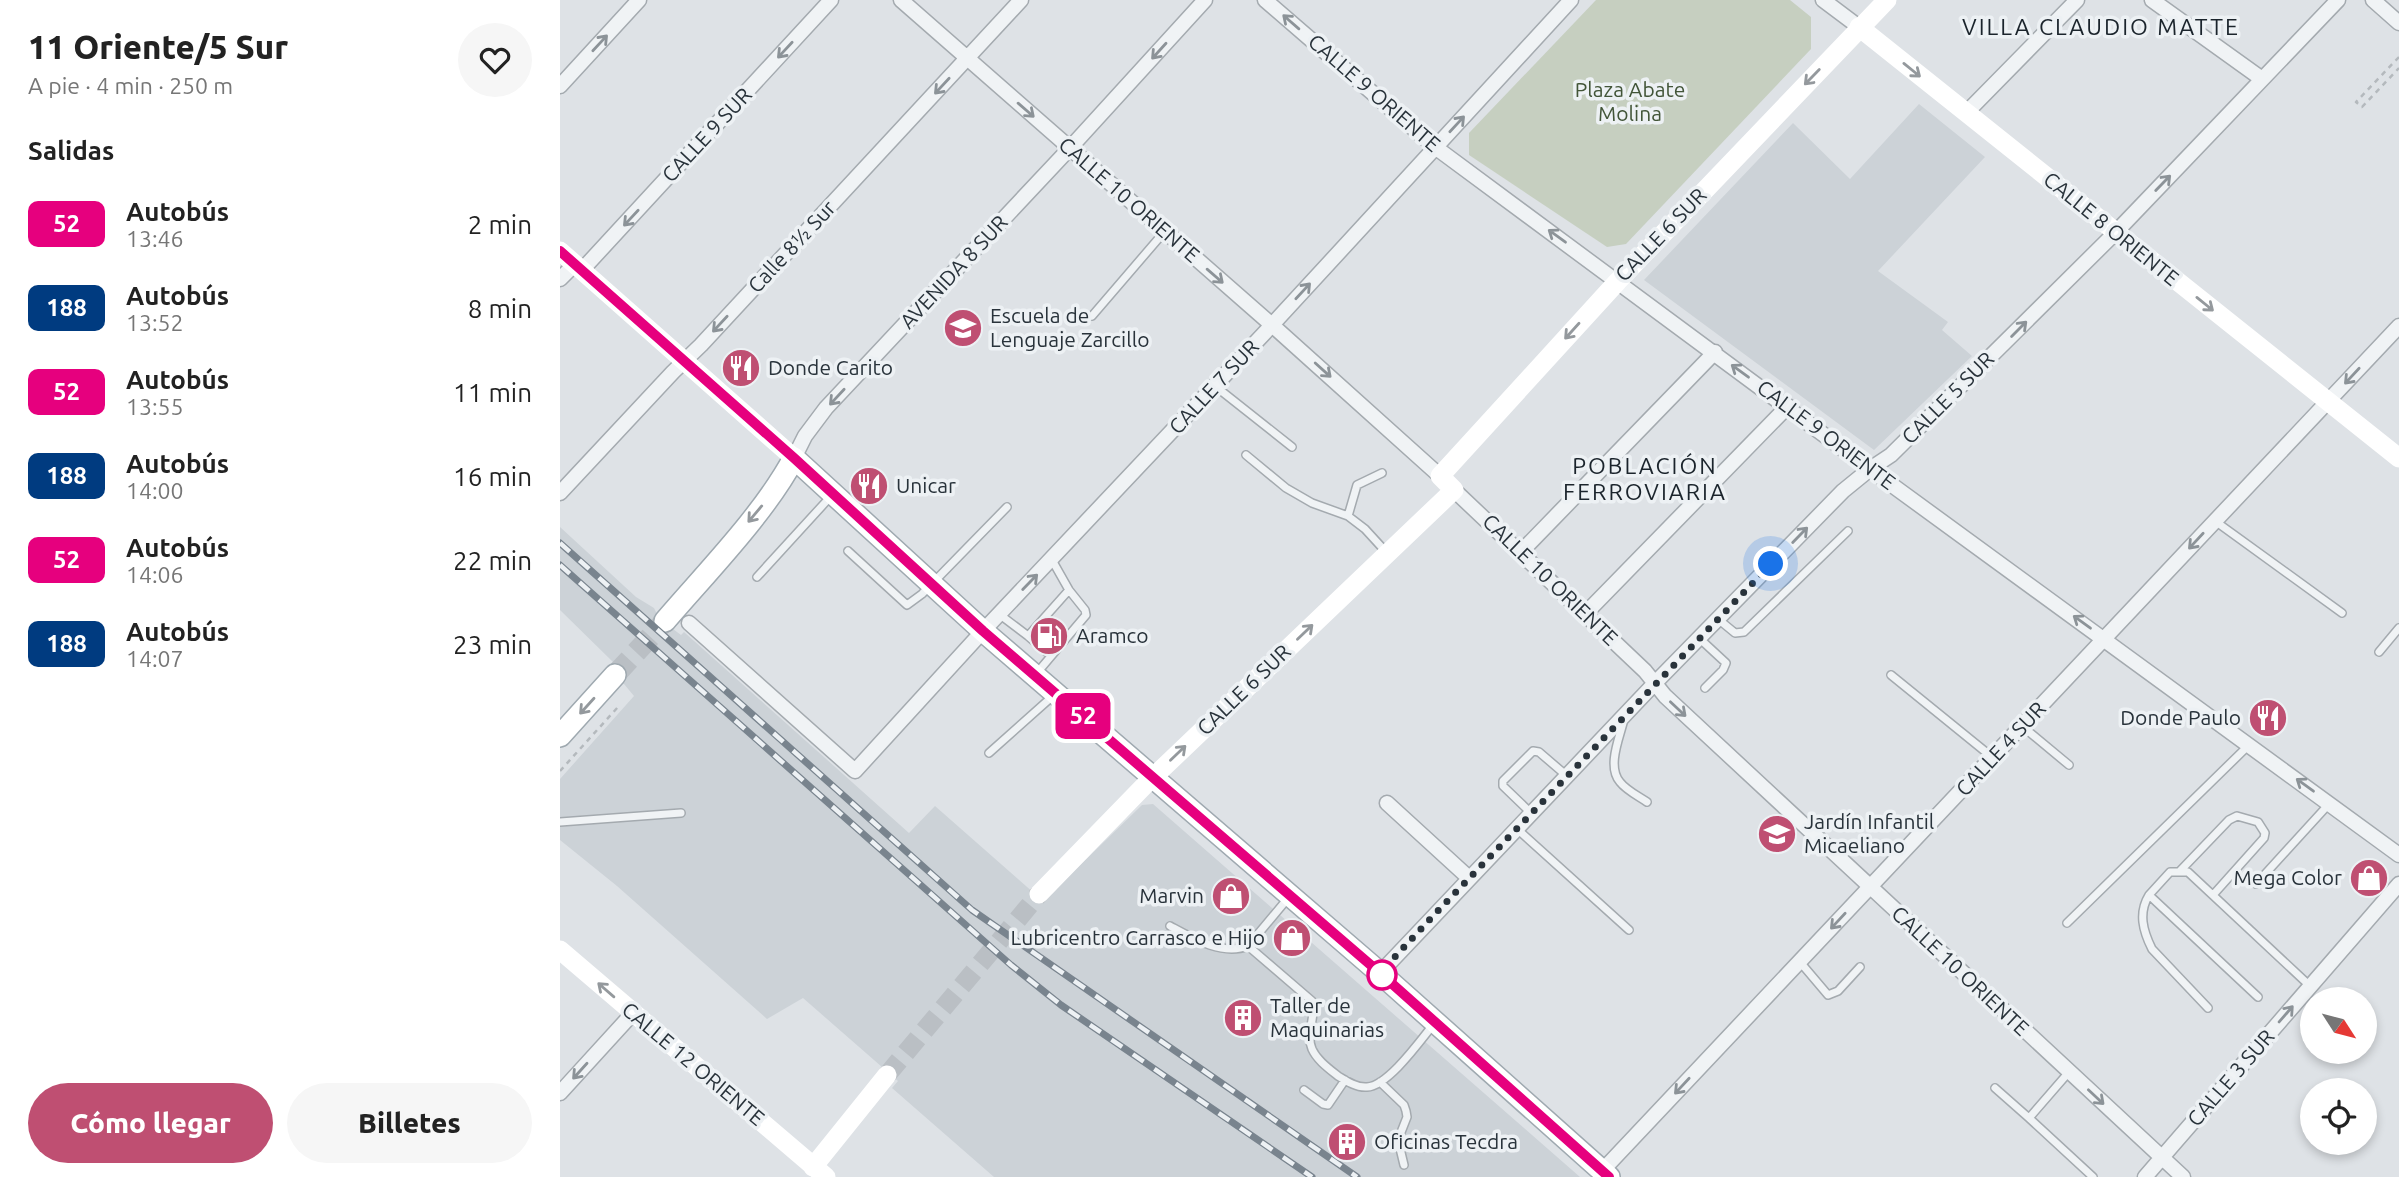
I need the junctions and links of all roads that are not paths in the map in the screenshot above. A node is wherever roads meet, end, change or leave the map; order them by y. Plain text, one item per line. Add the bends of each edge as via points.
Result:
1 (639, 0) edge
2 (831, 0) edge
3 (901, 0) edge
4 (1021, 0) edge
5 (1205, 0) edge
6 (1265, 0) edge
7 (1571, 0) edge
8 (1823, 0) edge
9 (1887, 0) edge
10 (2077, 0) edge
11 (2152, 0) edge
12 (2338, 0) edge
13 (2373, 0) edge
14 (2399, 23) edge
15 (1859, 27) junction
16 (967, 58) junction
17 (2262, 79) junction
18 (560, 86) edge
19 (1966, 113) junction
20 (1436, 147) junction
21 (1070, 148) junction
22 (1165, 232) junction
23 (2116, 232) junction
24 (572, 262) edge
25 (560, 279) edge
26 (1618, 281) junction
27 (1092, 316) dead end
28 (1272, 325) junction
29 (2399, 326) edge
30 (1715, 352) junction
31 (684, 361) junction
32 (1214, 386) junction
33 (2328, 402) junction
34 (1788, 406) junction
35 (1292, 447) dead end
36 (1245, 456) dead end
37 (794, 458) junction
38 (2399, 458) edge
39 (1870, 469) junction
40 (1382, 473) dead end
41 (1447, 483) junction
42 (560, 493) edge
43 (833, 494) junction
44 (1007, 506) dead end
45 (1348, 516) junction
46 (2216, 521) junction
47 (1848, 531) dead end
48 (848, 551) dead end
49 (1520, 552) junction
50 (1388, 553) junction
51 (1052, 560) junction
52 (757, 577) dead end
53 (931, 584) junction
54 (1069, 590) junction
55 (2342, 613) dead end
56 (999, 614) junction
57 (1585, 614) junction
58 (1718, 619) junction
59 (665, 621) tunnel mouth
60 (689, 623) dead end
61 (2399, 628) edge
62 (983, 631) junction
63 (1028, 636) junction
64 (1699, 638) junction
65 (2105, 639) junction
66 (2379, 652) dead end
67 (1051, 656) junction
68 (615, 675) tunnel mouth
69 (1035, 675) junction
70 (1891, 676) dead end
71 (1655, 683) junction
72 (1705, 688) dead end
73 (1056, 694) junction
74 (1625, 715) junction
75 (2022, 726) junction
76 (560, 736) edge
77 (2249, 745) junction
78 (989, 753) dead end
79 (1992, 758) junction
80 (2069, 765) dead end
81 (1567, 775) junction
82 (1153, 777) junction
83 (1647, 802) dead end
84 (1387, 803) dead end
85 (2330, 804) junction
86 (681, 813) dead end
87 (1531, 813) junction
88 (560, 822) edge
89 (1517, 828) junction
90 (2399, 855) edge
91 (2180, 871) junction
92 (1469, 878) junction
93 (2256, 884) dead end
94 (2399, 884) edge
95 (1870, 887) junction
96 (1039, 894) tunnel mouth
97 (1290, 895) junction
98 (2149, 895) junction
99 (2213, 895) junction
100 (2067, 923) dead end
101 (1170, 926) dead end
102 (1629, 930) dead end
103 (1248, 946) junction
104 (560, 950) edge
105 (1800, 962) junction
106 (1860, 967) dead end
107 (1380, 973) junction
108 (2311, 986) junction
109 (2258, 997) dead end
110 (2208, 1008) dead end
111 (633, 1013) junction
112 (1436, 1022) junction
113 (2069, 1072) junction
114 (887, 1075) tunnel mouth
115 (1345, 1080) junction
116 (1380, 1082) junction
117 (1994, 1088) dead end
118 (1304, 1090) dead end
119 (560, 1093) edge
120 (2029, 1118) junction
121 (2162, 1157) junction
122 (1404, 1165) dead end
123 (814, 1174) edge
124 (1606, 1174) edge
125 (2093, 1177) edge
126 (2145, 1177) edge
127 (2183, 1177) edge

18 -> 1 street
2 -> 24 street, CALLE 9 SUR
3 - 16 street, CALLE 10 ORIENTE
4 - 16 street, Calle 8½ Sur
5 -> 21 street, AVENIDA 8 SUR
20 -> 6 street, CALLE 9 ORIENTE
20 -> 7 street, CALLE 7 SUR
8 - 15 street, CALLE 8 ORIENTE
9 - 15 street, CALLE 6 SUR
10 - 19 street
11 - 17 street
12 - 17 street, CALLE 5 SUR
13 - 14 street
15 -> 19 street, CALLE 8 ORIENTE
15 -> 26 street, CALLE 6 SUR
16 -> 21 street, CALLE 10 ORIENTE
16 -> 31 street, Calle 8½ Sur
23 -> 17 street, CALLE 5 SUR
19 - 23 street, CALLE 8 ORIENTE
26 -> 20 street, CALLE 9 ORIENTE
28 -> 20 street, CALLE 7 SUR
21 - 22 street, CALLE 10 ORIENTE
21 -> 37 street, AVENIDA 8 SUR via 827,408
22 - 27 lane
22 -> 28 street, CALLE 10 ORIENTE
23 -> 33 street, CALLE 8 ORIENTE
39 -> 23 street, CALLE 5 SUR via 1891,455
24 - 25 street, CALLE 9 SUR
24 - 31 street
26 - 30 street, CALLE 9 ORIENTE
26 -> 41 street, CALLE 6 SUR
28 - 32 street, CALLE 7 SUR
28 -> 41 street, CALLE 10 ORIENTE
29 -> 33 street, CALLE 4 SUR
34 -> 30 street, CALLE 9 ORIENTE
30 - 49 street
31 - 37 street
31 - 42 street, Calle 8½ Sur
32 - 35 lane
32 - 51 street, CALLE 7 SUR
33 - 38 street, CALLE 8 ORIENTE
33 - 46 street, CALLE 4 SUR
34 - 39 street, CALLE 9 ORIENTE
34 - 57 street
36 - 45 lane via 1286,488
37 - 43 main road
37 -> 59 main road, AVENIDA 8 SUR via 782,480
58 -> 39 street, CALLE 5 SUR
65 -> 39 street, CALLE 9 ORIENTE
40 - 45 lane via 1357,485
41 - 49 street, CALLE 10 ORIENTE
41 - 50 street, CALLE 6 SUR
43 - 52 lane
43 - 53 main road
44 - 53 lane
45 - 50 lane
46 - 55 lane
46 -> 65 street, CALLE 4 SUR
47 - 58 lane via 1744,632 1735,633
48 - 53 lane via 907,605
49 - 57 street, CALLE 10 ORIENTE
82 -> 50 street, CALLE 6 SUR
51 - 54 lane
56 -> 51 street, CALLE 7 SUR
53 - 62 main road
54 - 63 lane
54 - 67 lane via 1086,615
56 - 62 street, CALLE 7 SUR
56 - 63 lane
57 - 71 street, CALLE 10 ORIENTE
58 - 64 street, CALLE 5 SUR
60 - 62 street, CALLE 7 SUR via 855,771
61 - 66 lane
62 - 69 main road
63 - 67 lane
64 - 71 street, CALLE 5 SUR
64 - 72 lane via 1726,663
65 - 75 street, CALLE 4 SUR
65 - 77 street, CALLE 9 ORIENTE
67 - 69 lane
68 -> 76 main road
69 - 73 main road
70 - 79 lane
71 - 74 street, CALLE 5 SUR
71 -> 95 street, CALLE 10 ORIENTE
73 - 78 lane
73 - 82 main road
74 - 81 street, CALLE 5 SUR
74 - 83 lane via 1614,758 1617,777
75 - 79 street, CALLE 4 SUR
75 - 80 lane
85 -> 77 street, CALLE 9 ORIENTE
77 - 100 lane
79 - 95 street, CALLE 4 SUR
81 - 87 street, CALLE 5 SUR
81 - 87 lane via 1533,751 1503,781
82 - 96 street, CALLE 6 SUR
82 - 97 main road
84 - 92 street
85 - 90 street, CALLE 9 ORIENTE
85 - 93 lane
86 - 88 lane
87 - 89 street, CALLE 5 SUR
89 - 92 street, CALLE 5 SUR
89 - 102 lane
91 - 98 lane via 2171,872
91 - 99 lane via 2188,872
91 - 99 lane via 2230,820 2237,816 2258,822 2264,838
92 - 107 street, CALLE 5 SUR
94 - 108 street, CALLE 3 SUR
95 -> 105 street, CALLE 4 SUR
95 - 113 street, CALLE 10 ORIENTE
97 - 103 lane
97 - 107 main road
98 - 109 lane
98 - 110 lane via 2142,915 2152,949
99 - 108 lane
101 - 103 lane via 1231,950
103 - 115 lane via 1312,1001 1309,1040 1317,1058
111 -> 104 street, CALLE 12 ORIENTE
105 - 106 lane via 1828,995 1838,991
105 -> 124 street, CALLE 4 SUR
107 - 112 main road
121 -> 108 street, CALLE 3 SUR
111 -> 119 street
111 - 123 street, CALLE 12 ORIENTE
112 - 116 lane
112 - 124 main road
113 - 120 lane
113 -> 121 street, CALLE 10 ORIENTE
114 - 123 street
115 - 116 lane via 1365,1088
115 - 118 lane via 1328,1104
116 - 122 lane via 1406,1111 1398,1140
117 - 120 lane
120 - 125 lane
121 - 126 street, CALLE 3 SUR
121 - 127 street, CALLE 10 ORIENTE

